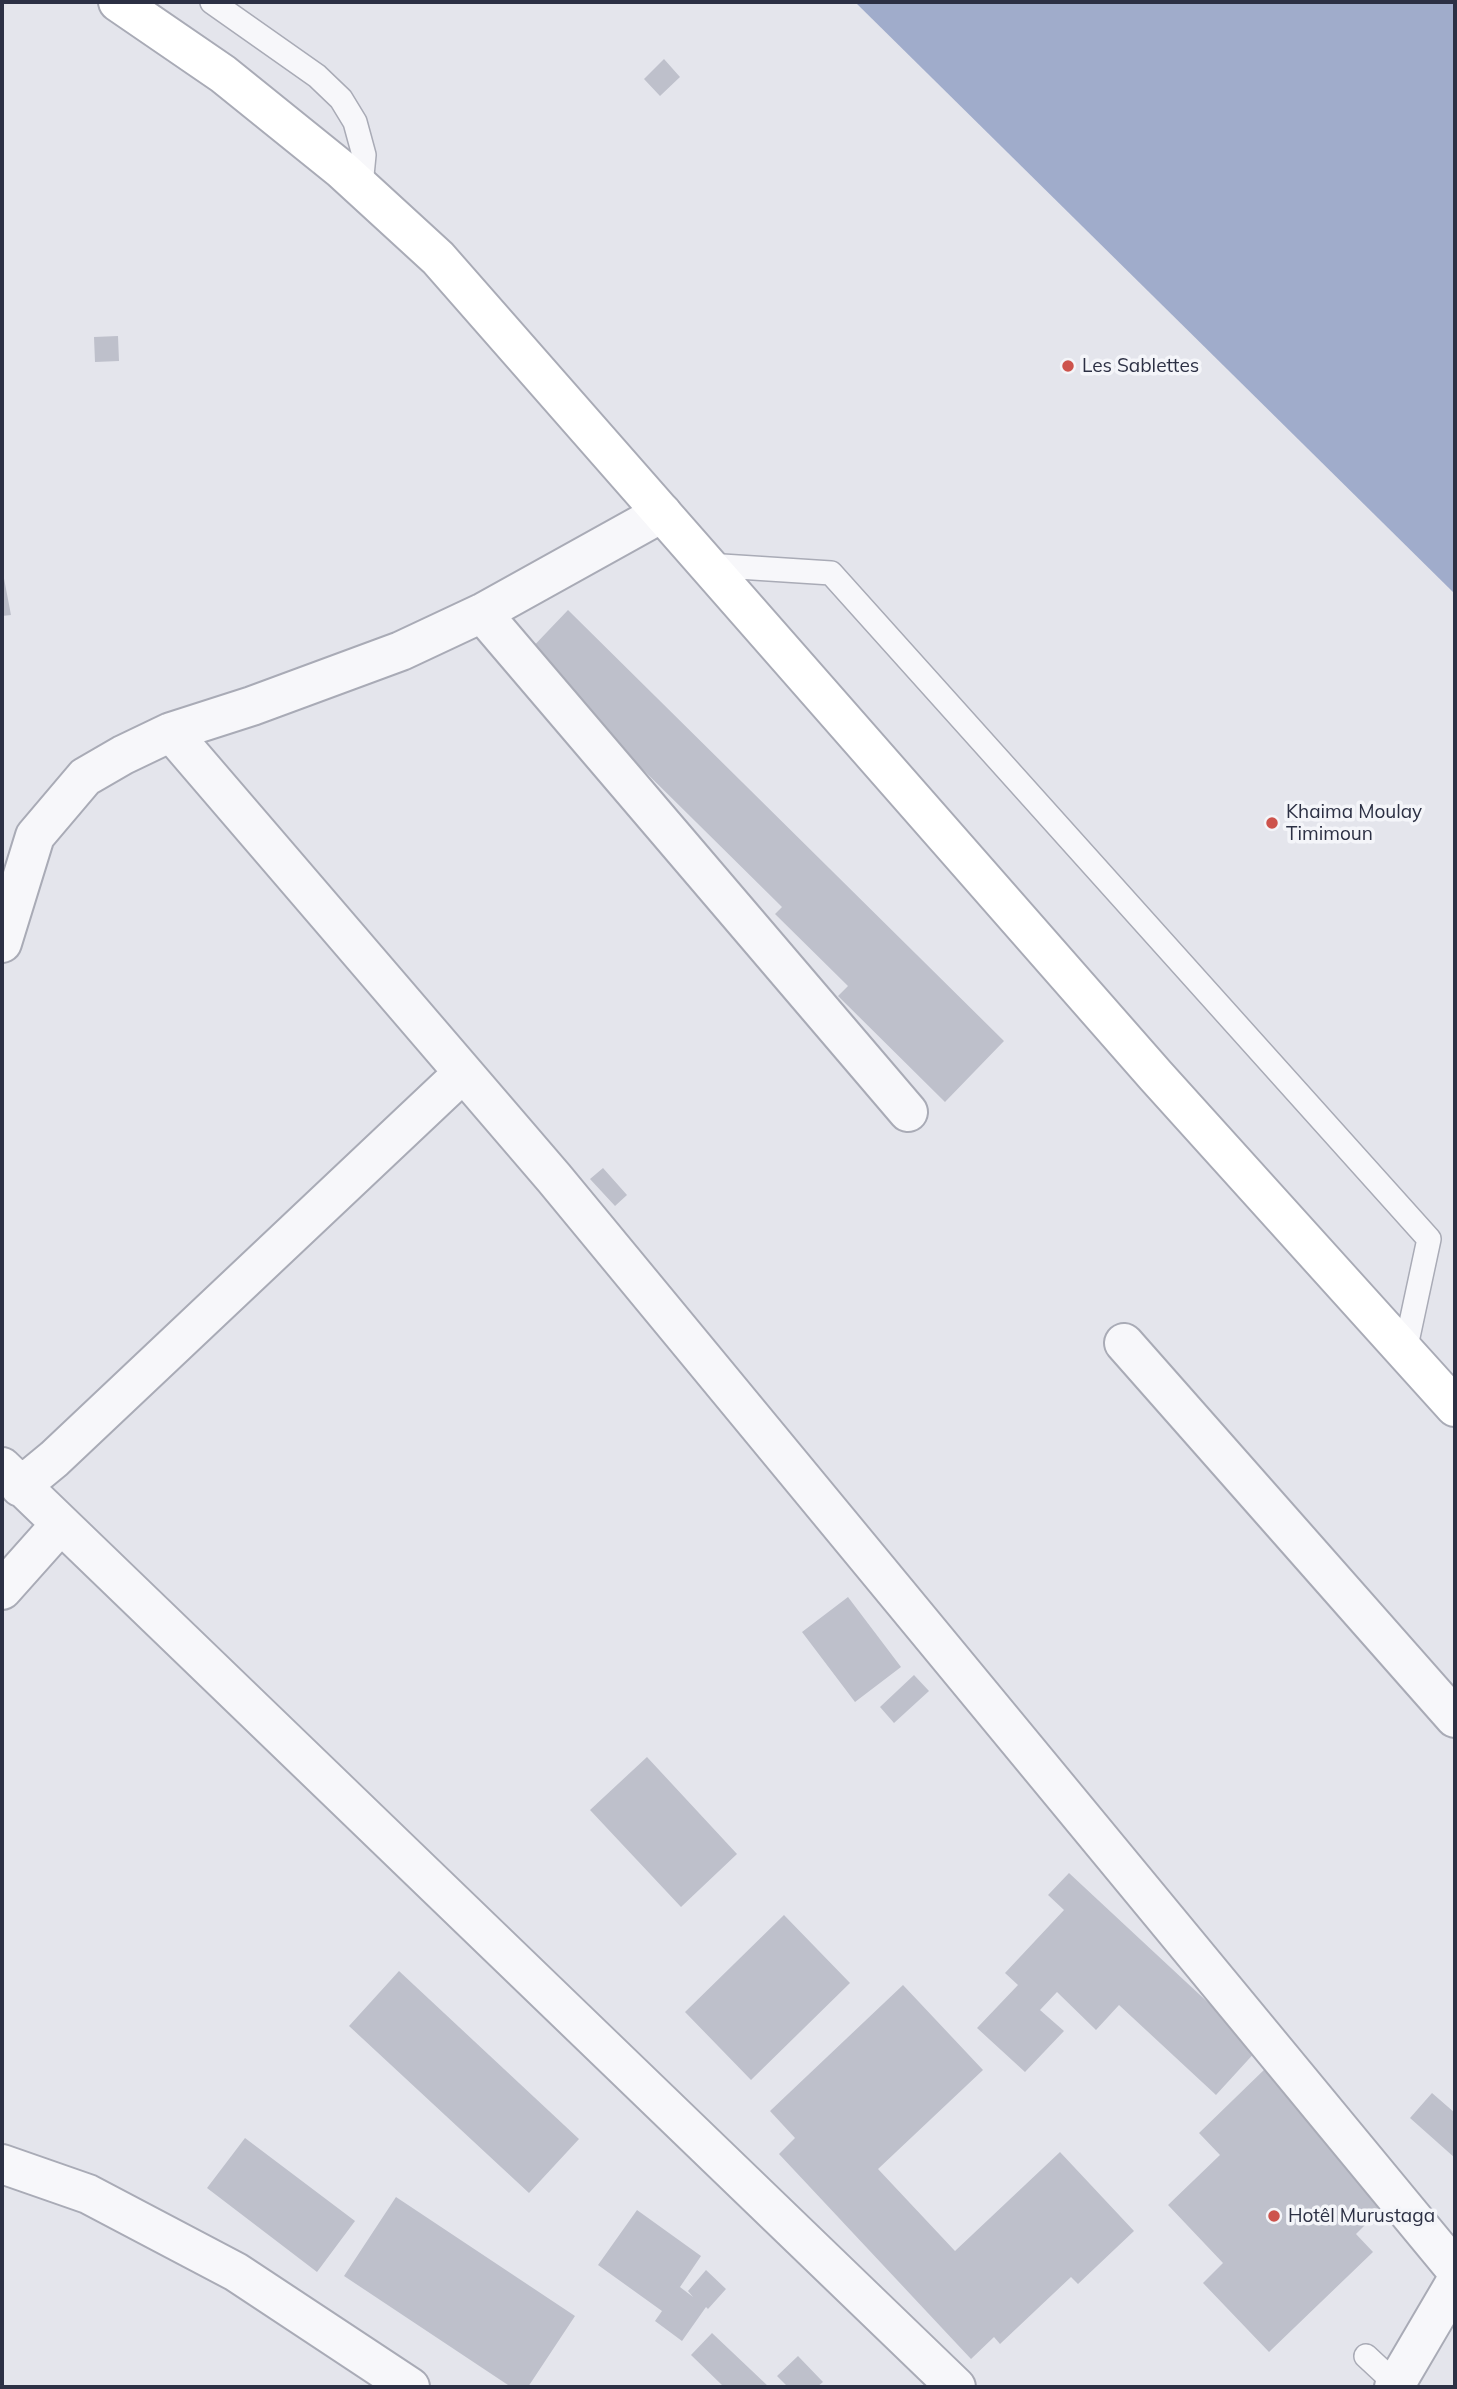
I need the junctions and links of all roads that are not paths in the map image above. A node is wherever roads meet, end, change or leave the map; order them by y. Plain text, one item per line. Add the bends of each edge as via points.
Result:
1 (118, 2) edge
2 (212, 2) edge
3 (360, 186) junction
4 (662, 513) junction
5 (707, 565) junction
6 (482, 613) junction
7 (172, 732) junction
8 (2, 943) edge
9 (463, 1073) junction
10 (908, 1112) dead end
11 (1124, 1343) dead end
12 (1405, 1351) junction
13 (1455, 1407) edge
14 (11, 1477) edge
15 (60, 1525) junction
16 (2, 1590) edge
17 (1455, 1718) edge
18 (2, 2164) edge
19 (1455, 2270) edge
20 (1455, 2283) edge
21 (1366, 2356) dead end
22 (1395, 2386) edge
23 (410, 2387) edge
24 (956, 2387) edge

1 - 3 main road via 223,74
2 - 3 lane via 317,76 341,99 355,122 364,155
3 - 4 main road via 438,258
4 - 5 main road
4 - 6 street
5 - 12 main road via 1156,1076
5 - 12 lane via 831,573 1429,1239
6 - 7 street via 401,651
6 - 10 street
7 - 8 street via 85,777 35,836
7 - 9 street
9 - 14 street via 54,1459
9 - 19 street
11 - 17 street
12 - 13 main road
14 - 15 street
15 - 16 street
15 - 24 street
18 - 23 street via 88,2194 236,2272
20 - 22 street
21 - 22 lane

